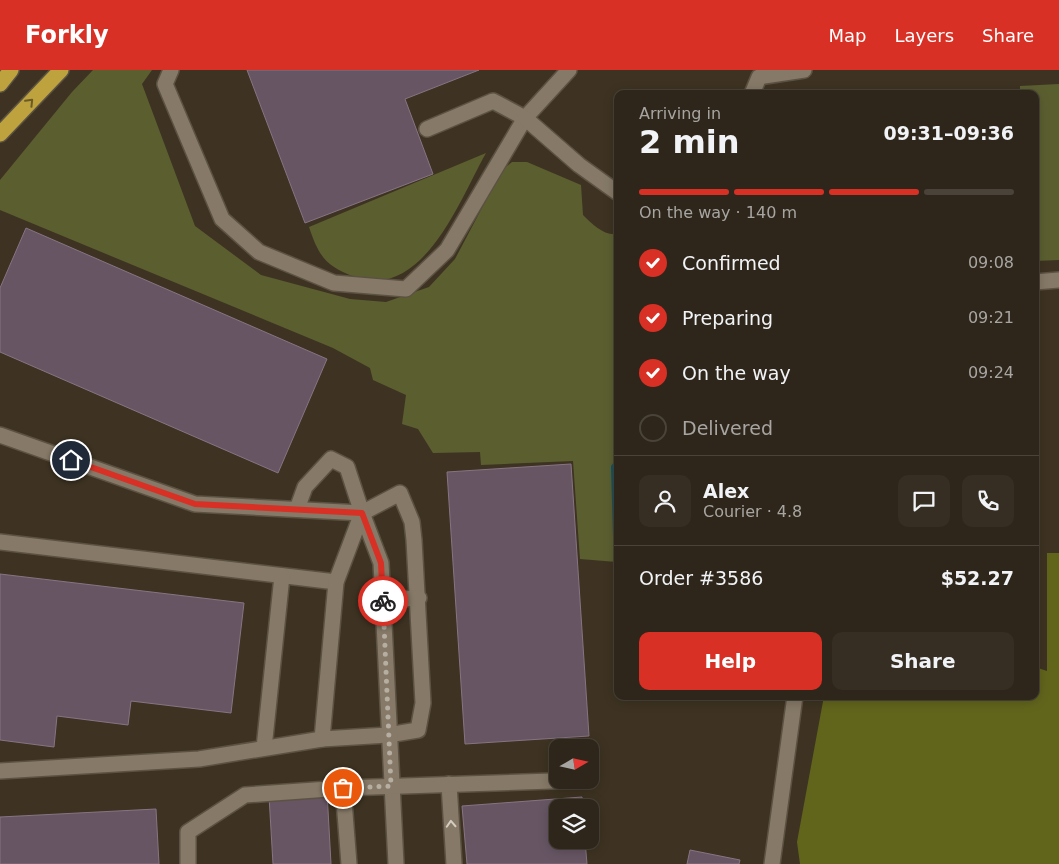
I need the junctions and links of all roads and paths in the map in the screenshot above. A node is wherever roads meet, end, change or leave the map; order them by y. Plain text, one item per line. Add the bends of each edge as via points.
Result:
1 (11, 70) edge
2 (61, 70) edge
3 (172, 70) edge
4 (569, 70) edge
5 (804, 70) edge
6 (0, 84) edge
7 (754, 90) edge
8 (525, 118) junction
9 (427, 129) dead end
10 (0, 134) edge
11 (614, 191) edge
12 (1059, 280) edge
13 (1039, 282) edge
14 (0, 435) edge
15 (297, 509) junction
16 (362, 513) junction
17 (0, 542) edge
18 (282, 576) junction
19 (336, 582) junction
20 (419, 598) junction
21 (383, 600) junction
22 (794, 700) edge
23 (388, 735) junction
24 (322, 739) junction
25 (264, 748) junction
26 (0, 771) edge
27 (549, 781) edge
28 (449, 784) junction
29 (391, 786) junction
30 (343, 788) junction
31 (188, 864) edge
32 (349, 864) edge
33 (396, 864) edge
34 (454, 864) edge
35 (772, 864) edge

1 - 6 highway
10 -> 2 highway
3 - 8 street via 165,84 222,219 259,252 334,283 406,289 447,250
4 - 8 street
5 - 7 street via 759,77
8 - 9 street via 493,101
8 - 11 street
12 - 13 street
14 - 15 street via 195,504
15 - 16 street
15 - 16 street via 305,487 331,459 347,467
16 - 19 street
16 - 20 street via 400,493 412,522
16 - 21 street via 381,563
17 - 18 street
18 - 19 street
18 - 25 street
19 - 24 street
20 - 21 street
20 - 23 street via 423,703 418,730
21 - 23 street
22 - 35 street
23 - 24 street
23 - 29 street
24 - 25 street
25 - 26 street via 199,759
27 - 28 street
28 - 29 street
34 -> 28 street
29 - 30 street
29 - 33 street
30 - 31 street via 245,796 188,832
30 - 32 street

